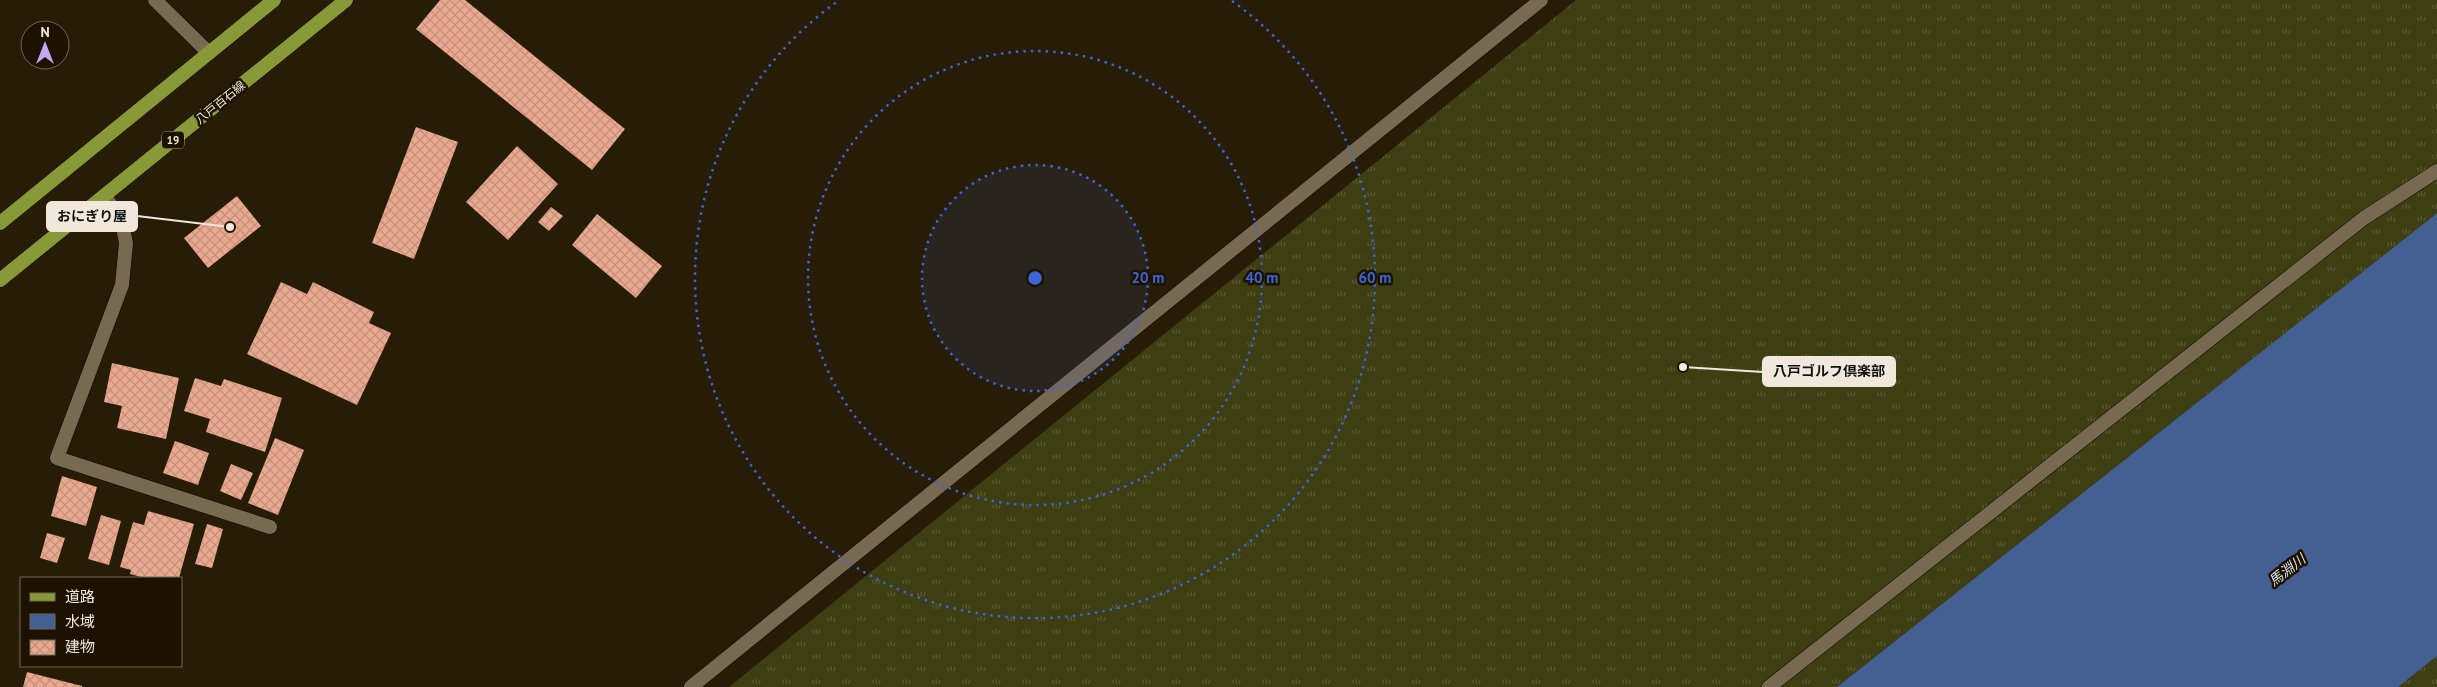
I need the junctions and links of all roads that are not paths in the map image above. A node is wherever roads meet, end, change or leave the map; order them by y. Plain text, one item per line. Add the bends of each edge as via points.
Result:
1 (155, 0) edge
2 (274, 0) edge
3 (346, 0) edge
4 (1541, 0) edge
5 (209, 52) junction
6 (2437, 171) edge
7 (104, 196) junction
8 (0, 223) edge
9 (0, 280) edge
10 (270, 528) dead end
11 (691, 687) edge
12 (1769, 687) edge

1 - 5 street
2 - 5 main road
3 - 7 main road, 八戸百石線 / 19
4 - 11 street
5 - 8 main road
6 - 12 street via 2364,218
7 - 9 main road, 八戸百石線 / 19
7 - 10 street via 121,218 126,243 122,285 57,458

